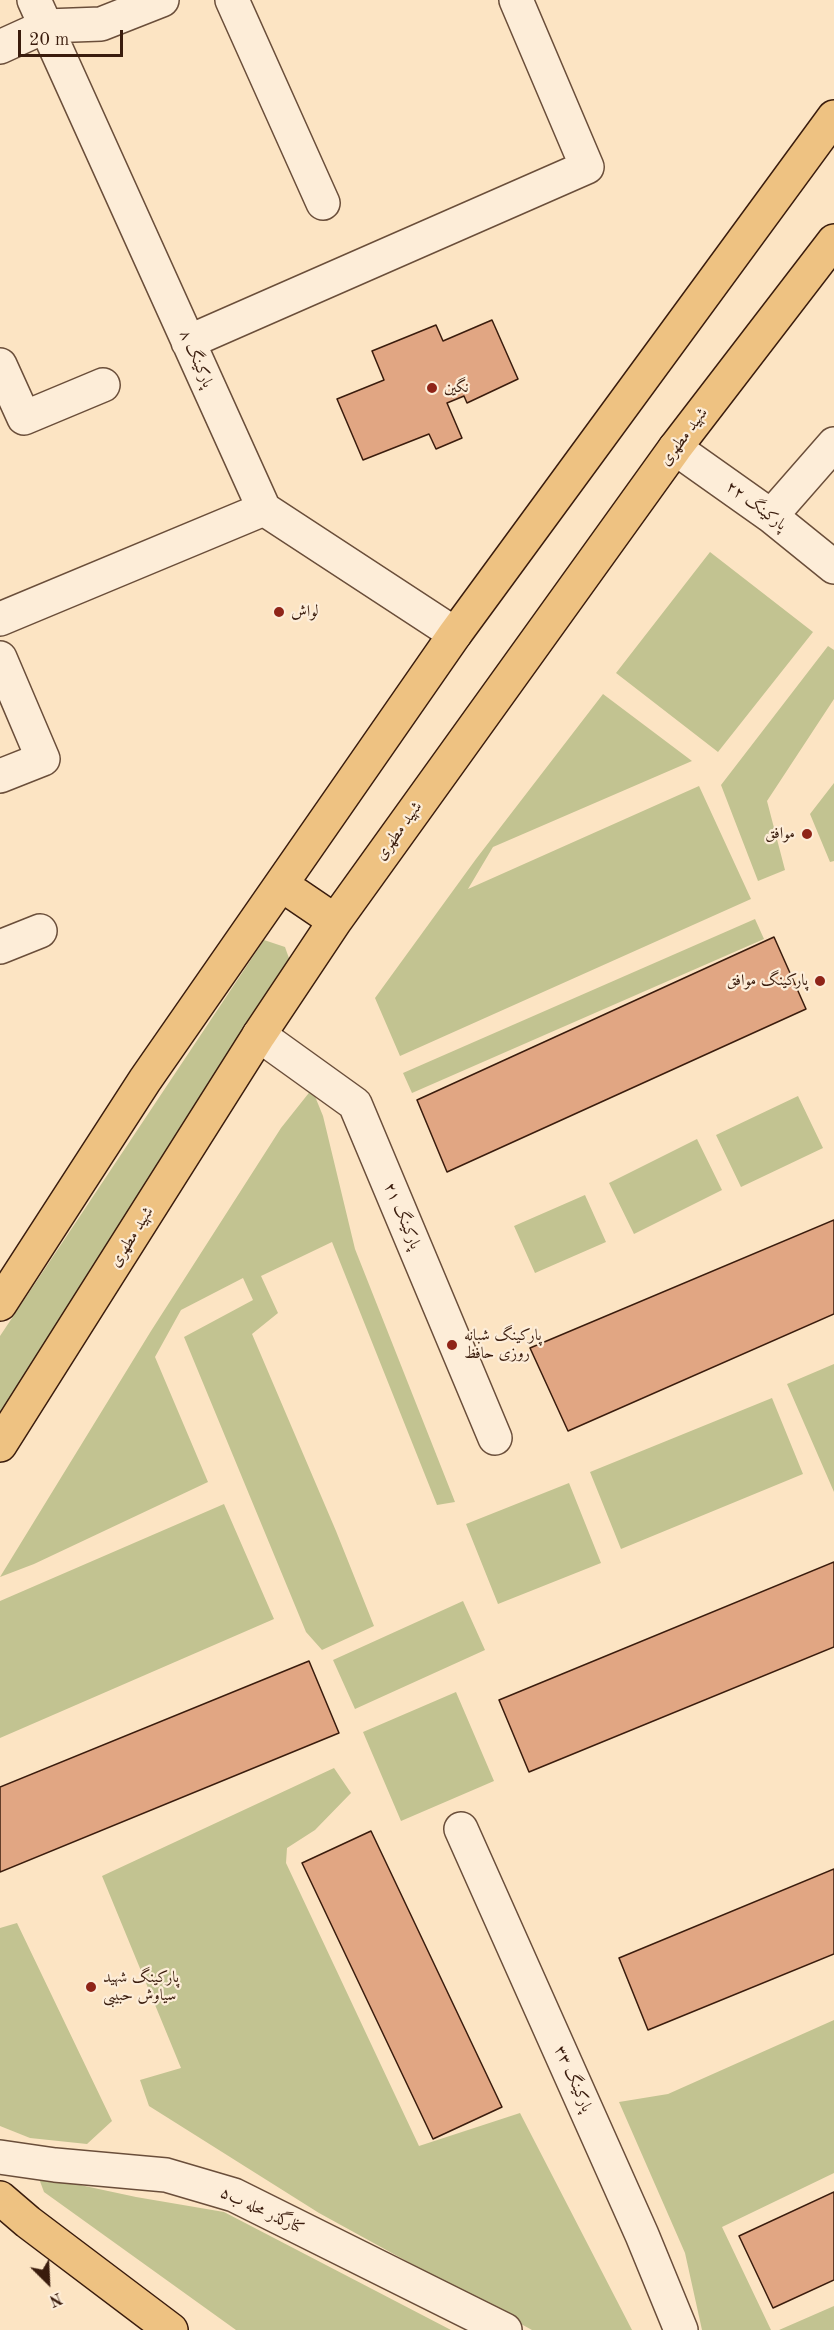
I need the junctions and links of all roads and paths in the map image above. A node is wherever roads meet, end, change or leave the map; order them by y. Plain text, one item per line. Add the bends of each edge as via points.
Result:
1 (162, 0) edge
2 (232, 0) edge
3 (516, 0) edge
4 (40, 13) edge
5 (0, 46) edge
6 (834, 117) edge
7 (323, 203) dead end
8 (834, 241) edge
9 (188, 342) junction
10 (0, 365) edge
11 (103, 385) dead end
12 (12, 423) edge
13 (834, 444) edge
14 (675, 448) junction
15 (264, 509) junction
16 (771, 516) junction
17 (834, 567) edge
18 (0, 620) edge
19 (456, 634) junction
20 (0, 658) edge
21 (0, 776) edge
22 (282, 885) junction
23 (335, 921) junction
24 (40, 931) dead end
25 (0, 947) edge
26 (259, 1035) junction
27 (0, 1304) edge
28 (495, 1438) dead end
29 (0, 1445) edge
30 (461, 1829) dead end
31 (0, 2157) edge
32 (0, 2198) edge
33 (171, 2330) edge
34 (505, 2330) edge
35 (681, 2330) edge

1 - 4 street via 101,24
2 - 7 street
3 - 9 street via 587,167
4 - 5 street
4 - 9 street, پارکینگ ۸
6 - 19 main road
8 - 14 main road, شهید مطهری
9 - 15 street, پارکینگ ۸
10 - 12 street
11 - 12 street
13 - 16 street
14 - 16 street, پارکینگ ۲۲
14 - 23 main road, شهید مطهری
15 - 18 street
15 - 19 street
16 - 17 street, پارکینگ ۲۲
19 - 22 main road
20 - 21 street via 43,759
22 - 23 main road
22 - 27 main road via 146,1080
23 - 26 main road, شهید مطهری
24 - 25 street
26 - 28 street, پارکینگ ۲۱ via 355,1104
26 - 29 main road, شهید مطهری
30 - 35 street, پارکینگ ۳۳
31 - 34 street, کنارگذر محله ب۵ via 166,2175 234,2195
32 - 33 main road

